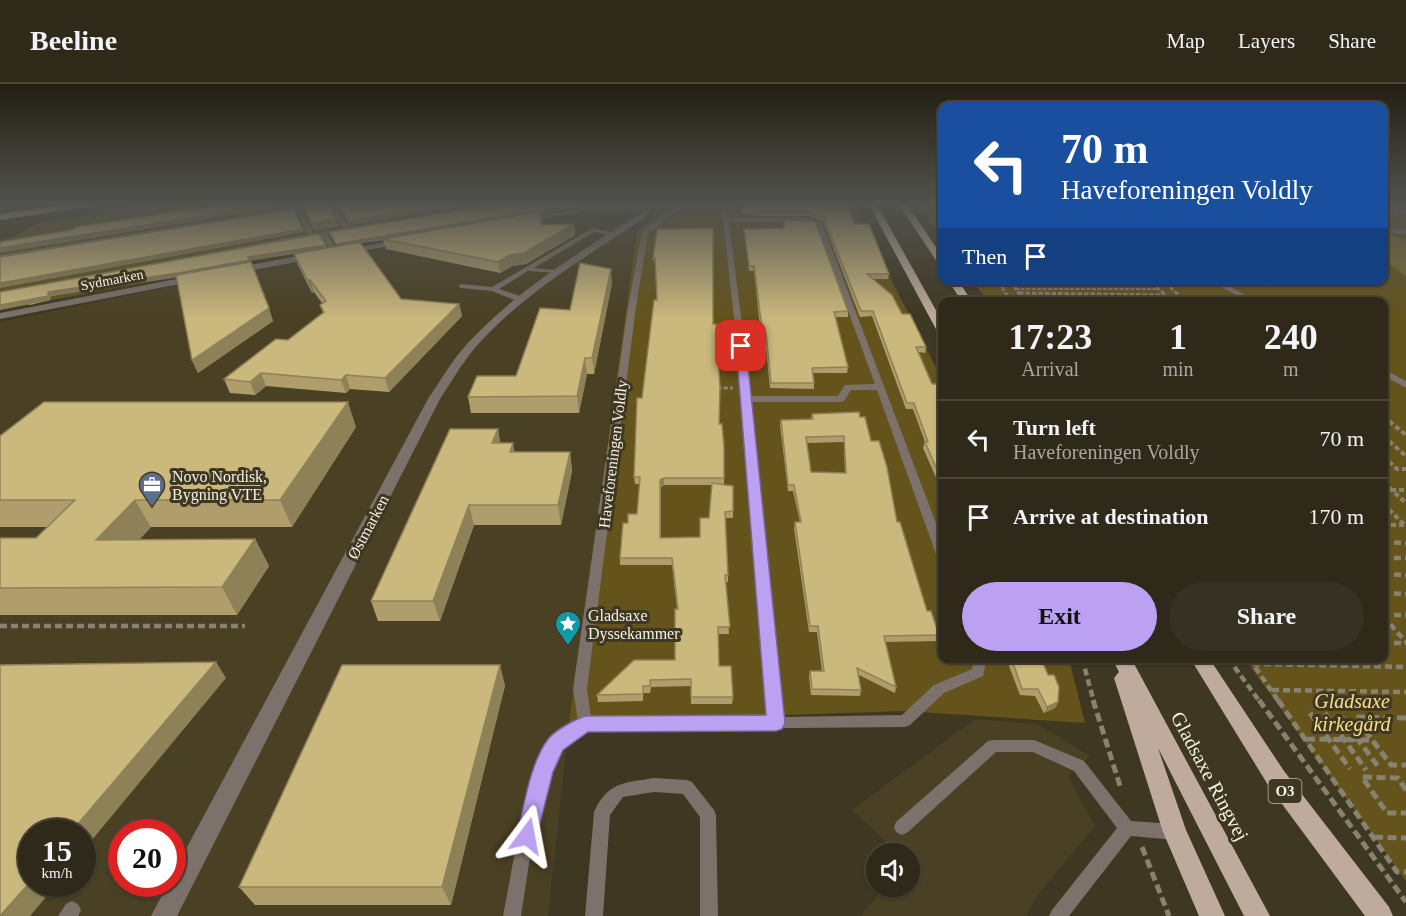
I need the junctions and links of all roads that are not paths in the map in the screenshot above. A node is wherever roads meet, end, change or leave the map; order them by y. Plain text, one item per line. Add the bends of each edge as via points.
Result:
1 (92, 242) edge
2 (274, 242) edge
3 (328, 242) edge
4 (398, 242) edge
5 (573, 242) edge
6 (603, 242) edge
7 (643, 242) edge
8 (729, 242) edge
9 (826, 242) edge
10 (893, 242) edge
11 (928, 242) edge
12 (335, 253) junction
13 (0, 257) edge
14 (938, 257) edge
15 (140, 266) edge
16 (528, 269) junction
17 (556, 272) junction
18 (221, 274) edge
19 (210, 276) edge
20 (1222, 285) edge
21 (461, 286) dead end
22 (494, 289) junction
23 (1245, 297) edge
24 (520, 299) junction
25 (0, 316) edge
26 (938, 324) edge
27 (1388, 374) edge
28 (1406, 385) edge
29 (880, 387) junction
30 (746, 394) junction
31 (938, 543) edge
32 (980, 663) edge
33 (1121, 663) edge
34 (1122, 663) edge
35 (1202, 663) edge
36 (776, 723) junction
37 (585, 724) junction
38 (902, 827) dead end
39 (1131, 828) junction
40 (1175, 832) junction
41 (164, 916) edge
42 (512, 916) edge
43 (594, 916) edge
44 (709, 916) edge
45 (1058, 916) edge
46 (1212, 916) edge
47 (1257, 916) edge
48 (1380, 916) edge

1 - 13 lane
2 - 15 lane
3 - 12 lane
4 - 12 street
5 - 16 lane
6 - 17 street, Østmarken
7 - 37 lane, Haveforeningen Voldly via 580,689
8 - 30 lane
9 - 29 lane
10 - 26 main road
11 - 14 main road
12 - 18 street
16 - 17 lane
16 - 22 lane
17 - 24 street, Østmarken
19 - 25 street, Sydmarken
20 - 23 lane
21 - 22 lane
22 - 24 lane
24 - 41 street, Østmarken via 469,348 435,399
27 - 28 lane
29 - 30 lane via 848,387 841,399
29 - 31 lane
30 - 36 lane
32 - 36 lane via 978,672 939,689 905,721
33 - 40 main road, Gladsaxe Ringvej
34 - 47 main road, Gladsaxe Ringvej
35 - 48 main road, O3 via 1276,778
36 - 37 lane
37 - 42 lane via 556,744 543,771
38 - 39 lane via 993,746 1034,746 1079,766
39 - 40 lane
39 - 45 lane
40 - 46 main road, Gladsaxe Ringvej
43 - 44 lane via 602,812 620,790 654,785 687,787 708,815

